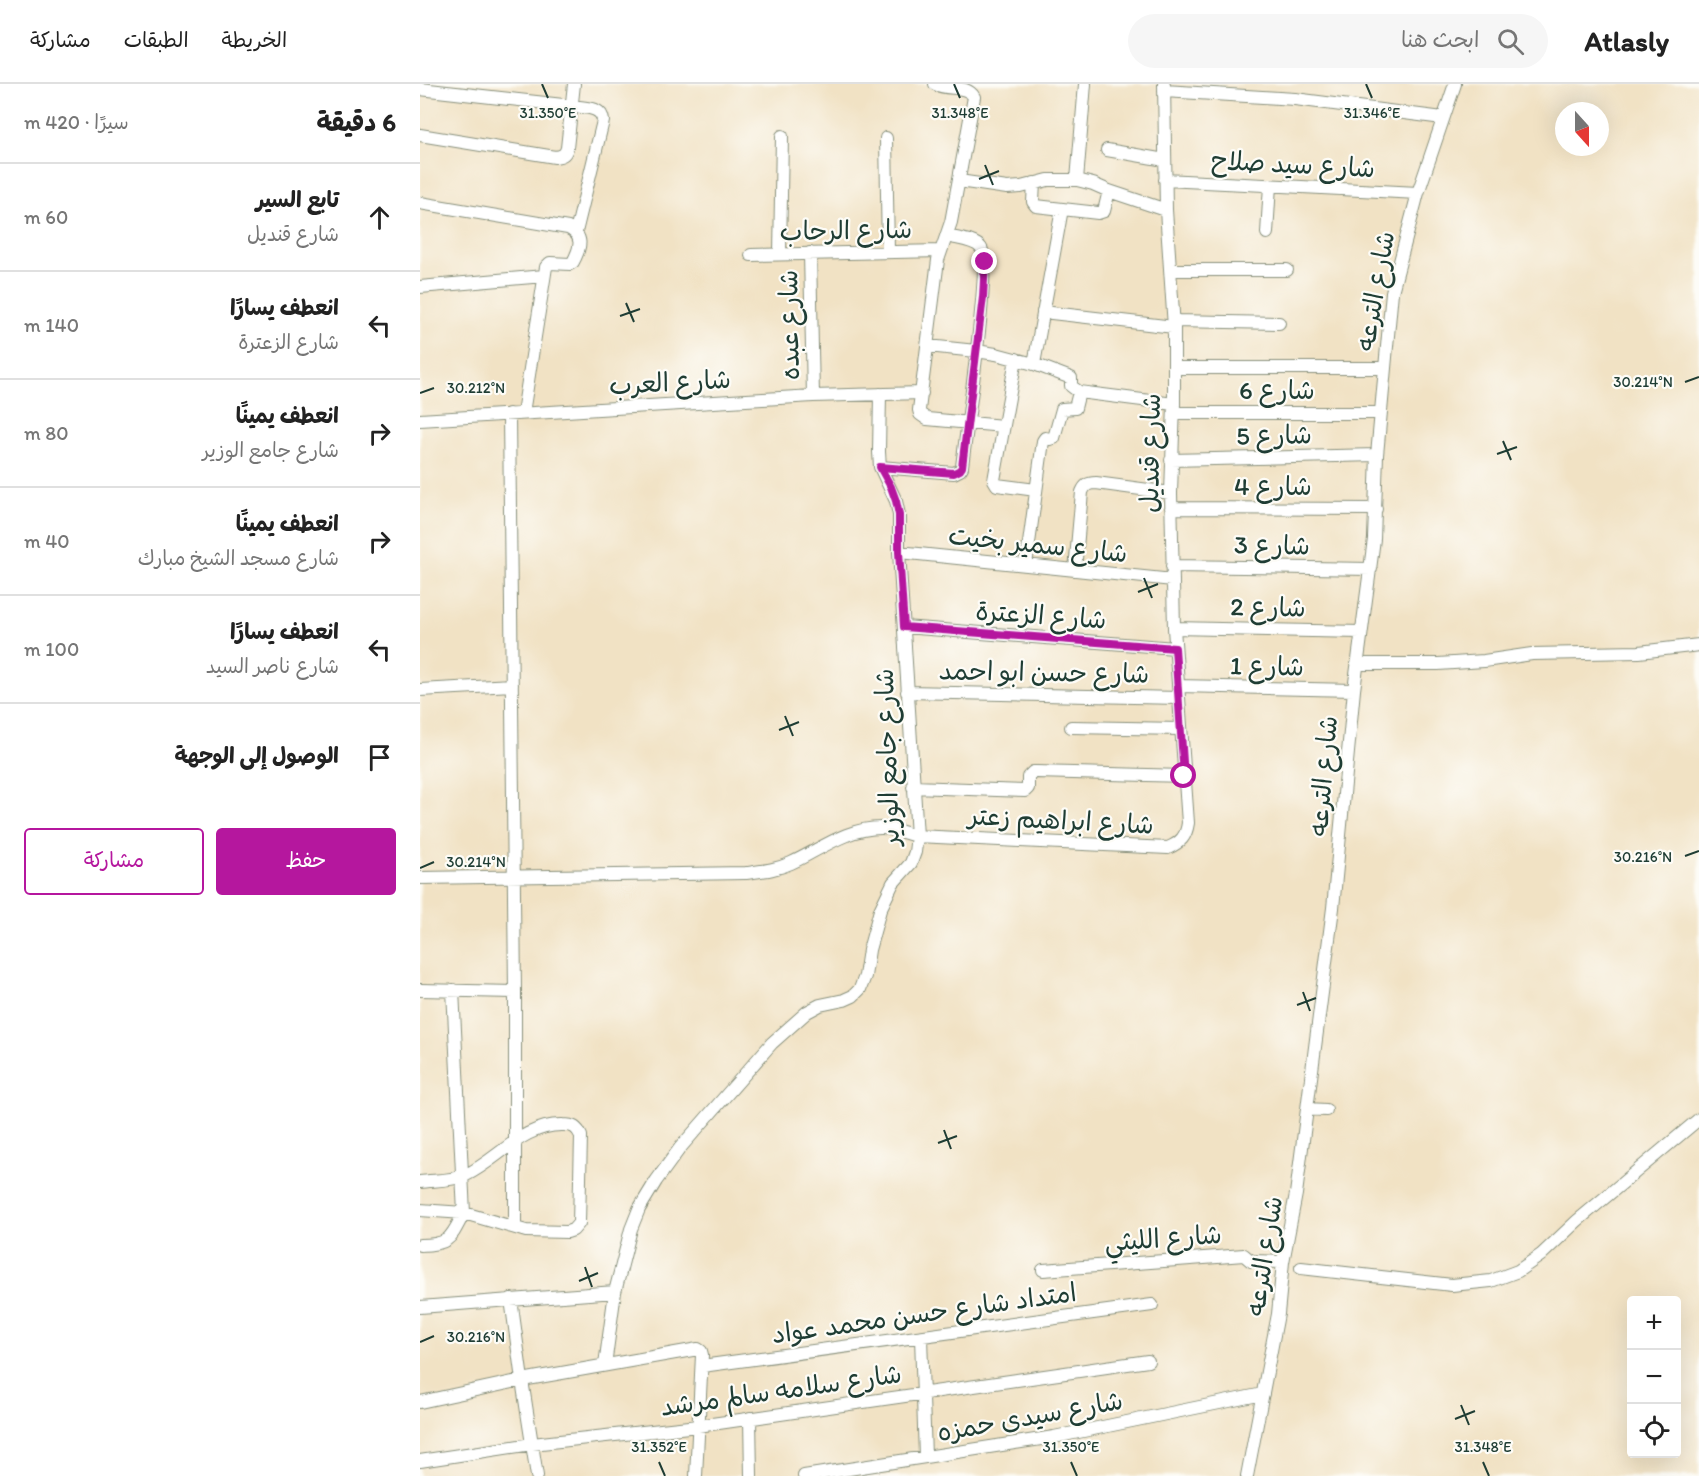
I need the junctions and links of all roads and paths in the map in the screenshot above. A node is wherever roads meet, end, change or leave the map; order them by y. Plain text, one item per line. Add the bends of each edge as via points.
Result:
1 (574, 84) edge
2 (935, 84) edge
3 (1085, 84) edge
4 (1455, 84) edge
5 (1164, 87) edge
6 (420, 89) edge
7 (572, 106) junction
8 (1443, 118) junction
9 (420, 135) edge
10 (782, 136) dead end
11 (886, 138) dead end
12 (1107, 150) dead end
13 (1164, 160) junction
14 (1077, 180) junction
15 (1165, 180) junction
16 (959, 181) junction
17 (1034, 183) junction
18 (1270, 185) junction
19 (1109, 191) junction
20 (1418, 193) junction
21 (420, 203) edge
22 (1062, 209) junction
23 (1166, 210) junction
24 (576, 232) junction
25 (1267, 233) dead end
26 (947, 236) junction
27 (941, 251) junction
28 (888, 252) junction
29 (810, 253) junction
30 (780, 254) junction
31 (752, 255) dead end
32 (1170, 270) junction
33 (1287, 270) dead end
34 (544, 276) junction
35 (420, 287) edge
36 (1043, 312) junction
37 (1279, 323) dead end
38 (1174, 324) junction
39 (928, 346) junction
40 (976, 351) junction
41 (1016, 359) junction
42 (1034, 364) junction
43 (1174, 368) junction
44 (1384, 369) junction
45 (1078, 392) junction
46 (922, 393) junction
47 (880, 394) junction
48 (813, 396) junction
49 (1174, 409) junction
50 (523, 413) junction
51 (1380, 413) junction
52 (509, 414) junction
53 (420, 420) edge
54 (967, 423) junction
55 (1003, 426) junction
56 (1377, 455) junction
57 (1172, 460) junction
58 (880, 467) junction
59 (1036, 490) junction
60 (1171, 493) junction
61 (1171, 508) junction
62 (1376, 509) junction
63 (899, 552) junction
64 (1026, 565) junction
65 (1173, 566) junction
66 (1371, 568) junction
67 (1075, 570) junction
68 (1173, 580) junction
69 (904, 627) junction
70 (1174, 628) junction
71 (1361, 632) junction
72 (1699, 645) edge
73 (1175, 648) junction
74 (1357, 664) junction
75 (512, 685) junction
76 (420, 690) edge
77 (1354, 690) junction
78 (907, 692) junction
79 (1178, 692) junction
80 (1071, 727) dead end
81 (1181, 729) junction
82 (1184, 776) junction
83 (913, 788) junction
84 (1188, 823) joint
85 (917, 836) junction
86 (513, 876) junction
87 (420, 878) edge
88 (420, 990) edge
89 (453, 990) junction
90 (515, 992) junction
91 (1307, 1109) junction
92 (1326, 1110) dead end
93 (1699, 1119) edge
94 (515, 1141) junction
95 (462, 1177) junction
96 (420, 1182) edge
97 (420, 1210) edge
98 (464, 1213) junction
99 (515, 1227) junction
100 (420, 1245) edge
101 (1283, 1262) junction
102 (1301, 1268) dead end
103 (1043, 1269) dead end
104 (615, 1292) junction
105 (511, 1299) junction
106 (1152, 1305) dead end
107 (420, 1307) edge
108 (921, 1336) junction
109 (1148, 1361) dead end
110 (605, 1365) junction
111 (702, 1366) junction
112 (522, 1380) junction
113 (923, 1394) junction
114 (1263, 1394) junction
115 (420, 1402) edge
116 (750, 1418) junction
117 (698, 1426) junction
118 (532, 1444) junction
119 (925, 1457) junction
120 (420, 1461) edge
121 (537, 1476) edge
122 (696, 1476) edge
123 (751, 1476) edge
124 (804, 1476) edge
125 (1247, 1476) edge

1 - 7 street
2 - 16 street via 968,89 974,97
3 - 14 street
4 - 8 street, شارع الترعه
5 - 8 street
5 - 13 street, شارع قنديل
6 - 7 street
7 - 9 street via 565,153 561,157
7 - 24 street via 596,110 603,116
8 - 20 street, شارع الترعه
10 - 30 street
11 - 28 street
12 - 13 street
13 - 15 street, شارع قنديل
14 - 17 street
14 - 19 street
15 - 18 street, شارع سيد صلاح
15 - 23 street, شارع قنديل
16 - 17 street via 1007,188
16 - 26 street
17 - 22 street via 1036,206
18 - 20 street, شارع سيد صلاح
18 - 25 street
19 - 22 street via 1101,213
19 - 23 street
20 - 44 street, شارع الترعه via 1392,292
21 - 24 street
22 - 36 street
23 - 32 street, شارع قنديل
24 - 34 street via 580,239 573,262 550,262
26 - 27 street
26 - 40 street via 976,244 984,255
27 - 28 street, شارع الرحاب
27 - 39 street
28 - 29 street, شارع الرحاب
29 - 30 street, شارع الرحاب
29 - 48 street, شارع عبده
30 - 31 street, شارع الرحاب
32 - 33 street
32 - 38 street, شارع قنديل
34 - 35 street
34 - 50 street
36 - 38 street
36 - 42 street
37 - 38 street
38 - 43 street, شارع قنديل
39 - 40 street
39 - 46 street
40 - 41 street
40 - 54 street
41 - 42 street
41 - 55 street
42 - 45 street via 1071,378 1071,386
43 - 44 street
43 - 49 street, شارع قنديل
44 - 51 street, شارع الترعه
45 - 49 street, شارع 6
45 - 59 street via 1075,408 1062,409 1054,438 1044,439
46 - 47 street, شارع العرب
46 - 54 street via 919,410 923,417
47 - 48 street, شارع العرب
47 - 58 street, شارع جامع الوزير
48 - 50 street, شارع العرب
49 - 51 street, شارع 6
49 - 57 street, شارع قنديل
50 - 52 street, شارع العرب
51 - 56 street, شارع الترعه
52 - 53 street, شارع العرب
52 - 75 street
54 - 55 street
54 - 58 street via 960,470 954,473
55 - 59 street via 995,483
56 - 57 street, شارع 5
56 - 62 street, شارع الترعه
57 - 60 street, شارع قنديل
58 - 63 street, شارع جامع الوزير via 896,501
59 - 64 street
60 - 61 street, شارع قنديل
60 - 67 street via 1096,483 1084,486
61 - 62 street, شارع 4
61 - 65 street, شارع قنديل
62 - 66 street, شارع الترعه
63 - 64 street, شارع سمير بخيت
63 - 69 street, شارع جامع الوزير
64 - 67 street, شارع سمير بخيت
65 - 66 street, شارع 3
65 - 68 street, شارع قنديل
66 - 71 street, شارع الترعه
67 - 68 street, شارع سمير بخيت
68 - 70 street, شارع قنديل
69 - 73 street, شارع الزعترة
69 - 78 street, شارع جامع الوزير
70 - 71 street, شارع 2
70 - 73 street, شارع قنديل
71 - 74 street, شارع الترعه
72 - 74 street via 1639,652 1532,654 1438,664
73 - 79 street, شارع قنديل
74 - 77 street, شارع الترعه
75 - 76 street
75 - 86 street
77 - 79 street, شارع 1
77 - 91 street, شارع الترعه via 1333,908
78 - 79 street, شارع حسن ابو احمد
78 - 83 street, شارع جامع الوزير
79 - 81 street, شارع قنديل
80 - 81 street
81 - 82 street, شارع قنديل
82 - 83 street via 1033,772 1025,791
82 - 84 street, شارع قنديل
83 - 85 street, شارع جامع الوزير
84 - 85 street, شارع ابراهيم زعتر via 1179,843 1168,848
85 - 86 street, شارع ابراهيم زعتر via 882,828 869,830 831,841 771,871
85 - 104 street, شارع جامع الوزير via 911,862 893,883 880,910 860,989 844,1000 807,1012 772,1043 680,1148 639,1209
86 - 87 street, شارع ابراهيم زعتر
86 - 90 street
88 - 89 street
89 - 90 street
89 - 95 street
90 - 94 street
91 - 92 street
91 - 101 street, شارع الترعه
93 - 102 street via 1518,1271 1491,1281 1452,1285
94 - 95 street
94 - 99 street
94 - 99 street via 551,1125 572,1125 581,1136 579,1223 567,1232
95 - 96 street
95 - 98 street
97 - 98 street
98 - 99 street
98 - 100 street via 451,1238
101 - 103 street, شارع الليثي via 1251,1261 1244,1255
101 - 114 street, شارع الترعه
104 - 105 street
104 - 110 street, شارع جامع الوزير
105 - 107 street
105 - 112 street
106 - 108 street, امتداد شارع حسن محمد عواد
108 - 111 street, امتداد شارع حسن محمد عواد
108 - 113 street
109 - 113 street, شارع سلامه سالم مرشد
110 - 111 street via 696,1349 702,1353
110 - 112 street
111 - 117 street
112 - 115 street
112 - 118 street
113 - 116 street, شارع سلامه سالم مرشد
113 - 119 street
114 - 119 street, شارع سيدى حمزه via 1054,1437
114 - 125 street, شارع الترعه
116 - 117 street, شارع سلامه سالم مرشد
116 - 123 street
117 - 118 street, شارع سلامه سالم مرشد
117 - 122 street
118 - 120 street, شارع سلامه سالم مرشد
118 - 121 street
119 - 124 street, شارع سيدى حمزه

